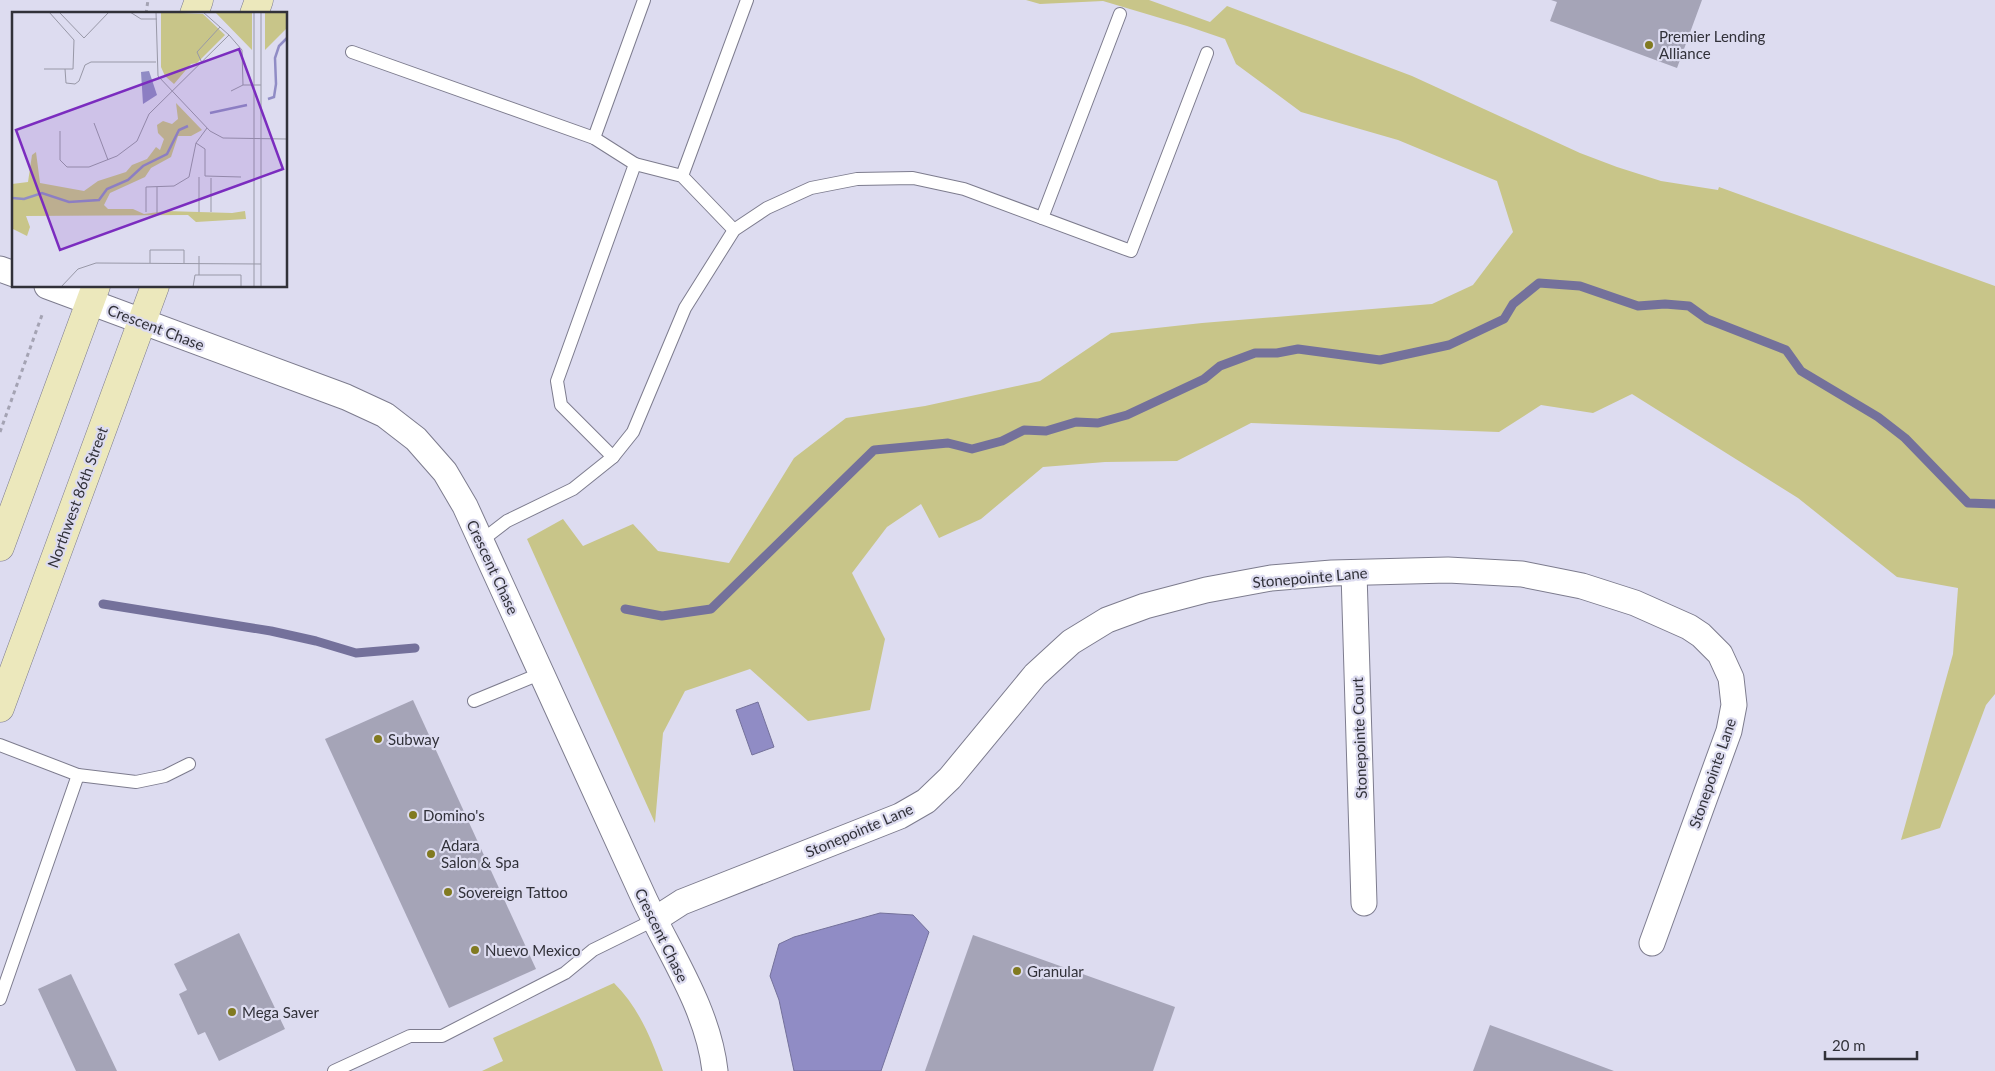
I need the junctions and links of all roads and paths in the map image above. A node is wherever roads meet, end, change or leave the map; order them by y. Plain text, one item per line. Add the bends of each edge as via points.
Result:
1 (199, 0) edge
2 (259, 0) edge
3 (644, 0) edge
4 (747, 0) edge
5 (195, 12) edge
6 (255, 12) edge
7 (1120, 14) dead end
8 (352, 52) dead end
9 (1208, 53) dead end
10 (594, 138) junction
11 (635, 164) junction
12 (682, 176) junction
13 (1042, 218) junction
14 (734, 230) junction
15 (0, 269) edge
16 (12, 273) edge
17 (58, 288) edge
18 (154, 288) edge
19 (93, 294) edge
20 (142, 321) junction
21 (37, 328) dead end
22 (0, 432) edge
23 (613, 457) junction
24 (481, 541) junction
25 (0, 547) edge
26 (1354, 573) junction
27 (542, 673) junction
28 (474, 701) dead end
29 (0, 708) edge
30 (0, 745) edge
31 (189, 764) dead end
32 (78, 775) junction
33 (1364, 903) dead end
34 (654, 920) junction
35 (1652, 942) dead end
36 (0, 999) edge
37 (334, 1071) edge
38 (715, 1071) edge

1 - 5 main road
2 - 6 main road
3 - 10 lane
4 - 12 lane
7 - 13 lane
8 - 10 lane
9 - 13 lane via 1131,251
10 - 11 lane
11 - 12 lane
11 - 23 lane via 557,381 561,404
12 - 14 lane
13 - 14 lane via 964,189 913,178 857,179 811,188 767,208
14 - 23 lane via 685,308 634,432
15 - 16 street
17 - 19 street, Crescent Chase
18 - 20 main road, Northwest 86th Street
19 - 20 street, Crescent Chase
19 - 25 main road
20 - 24 street, Crescent Chase via 346,397 385,416 416,440 445,472
20 - 29 main road, Northwest 86th Street
21 - 22 path
23 - 24 lane via 573,489 507,521
24 - 27 street, Crescent Chase
26 - 33 street, Stonepointe Court
26 - 34 street, Stonepointe Lane via 1271,578 1206,590 1107,620 1071,642 1035,676 950,778 926,801 900,816 682,902
26 - 35 street, Stonepointe Lane via 1448,570 1522,574 1582,586 1635,603 1689,627 1720,654 1731,678 1734,706 1729,731
27 - 28 lane
27 - 34 street, Crescent Chase
30 - 32 lane
31 - 32 lane via 165,776 136,782
32 - 36 lane
34 - 37 lane via 593,950 565,973 442,1036 410,1036
34 - 38 street, Crescent Chase via 698,1008

